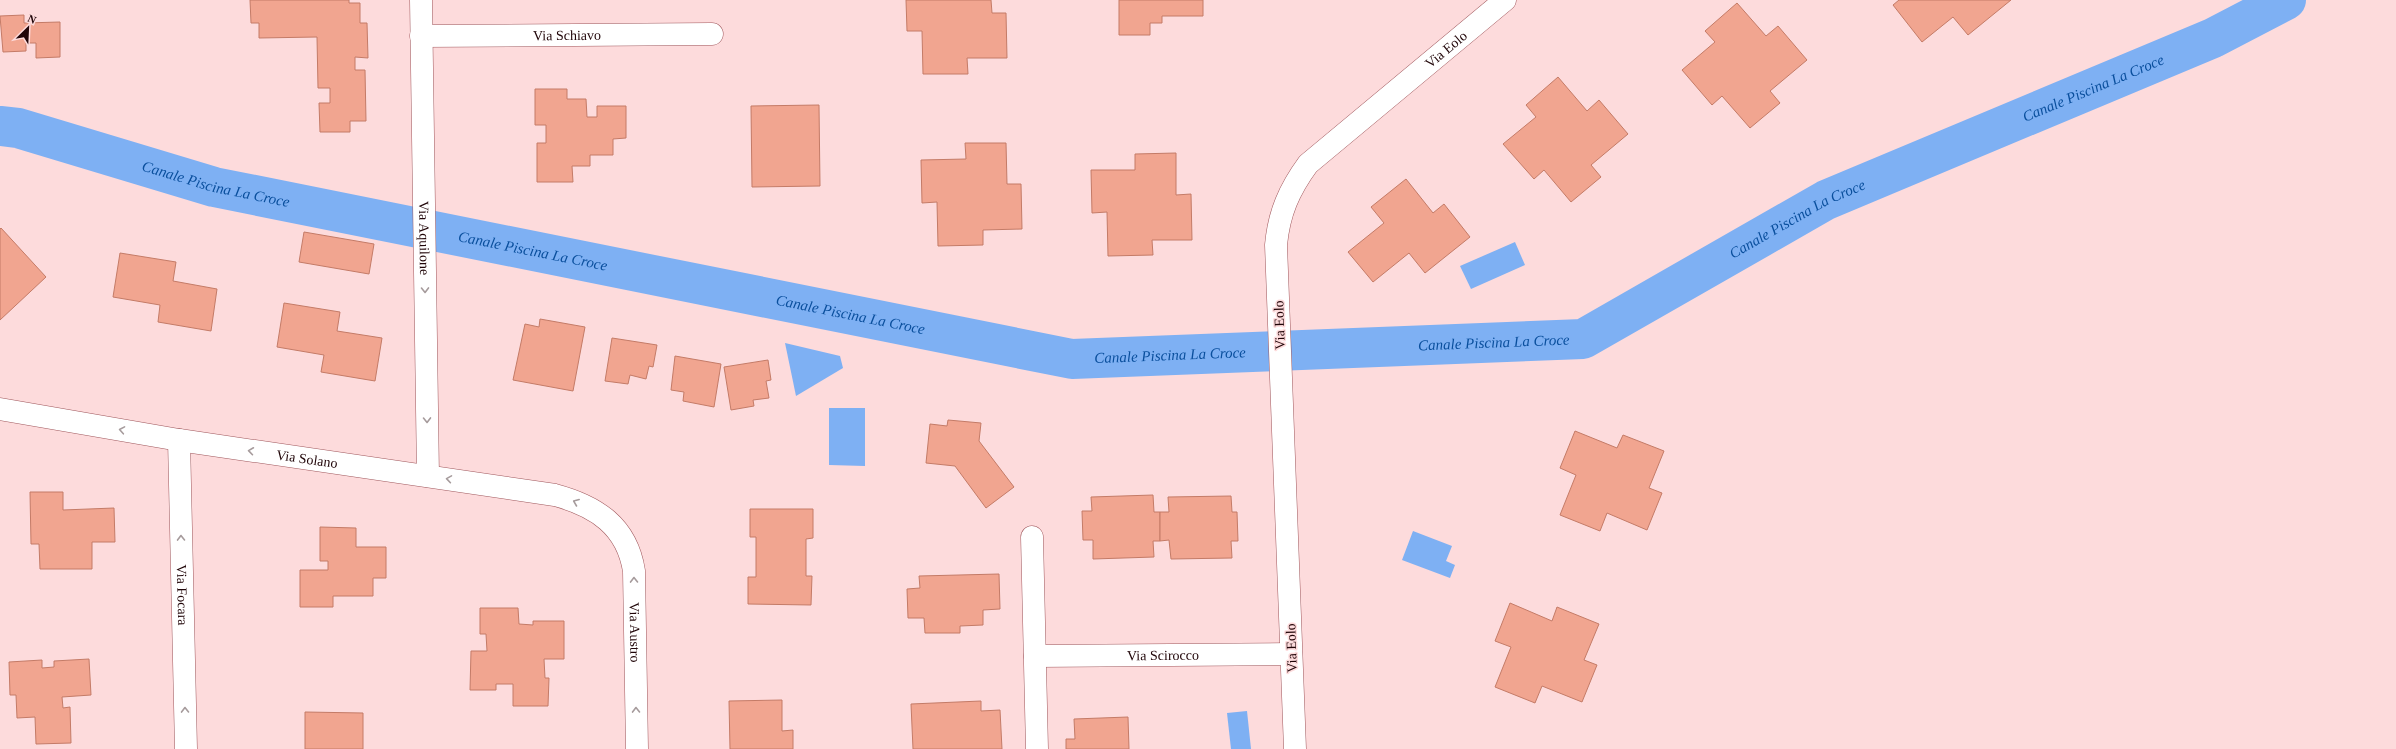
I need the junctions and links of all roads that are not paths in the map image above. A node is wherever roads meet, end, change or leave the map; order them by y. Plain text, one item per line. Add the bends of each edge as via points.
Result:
1 (421, 0) edge
2 (1502, 1) edge
3 (712, 34) dead end
4 (421, 36) junction
5 (0, 408) edge
6 (180, 440) junction
7 (428, 476) junction
8 (610, 522) joint
9 (1032, 537) dead end
10 (1291, 654) junction
11 (1035, 656) junction
12 (186, 749) edge
13 (637, 749) edge
14 (1037, 749) edge
15 (1294, 749) edge

1 - 4 street, Via Aquilone
2 - 10 street, Via Eolo via 1308,164 1297,178 1284,203 1277,230
3 - 4 street, Via Schiavo
4 -> 7 street, Via Aquilone
6 -> 5 street, Via Solano
7 -> 6 street, Via Solano
12 -> 6 street, Via Focara
8 -> 7 street, Via Solano via 586,506 554,495
13 -> 8 street, Via Austro via 634,571 627,545
9 - 11 street
10 - 11 street, Via Scirocco
10 - 15 street, Via Eolo
11 - 14 street

